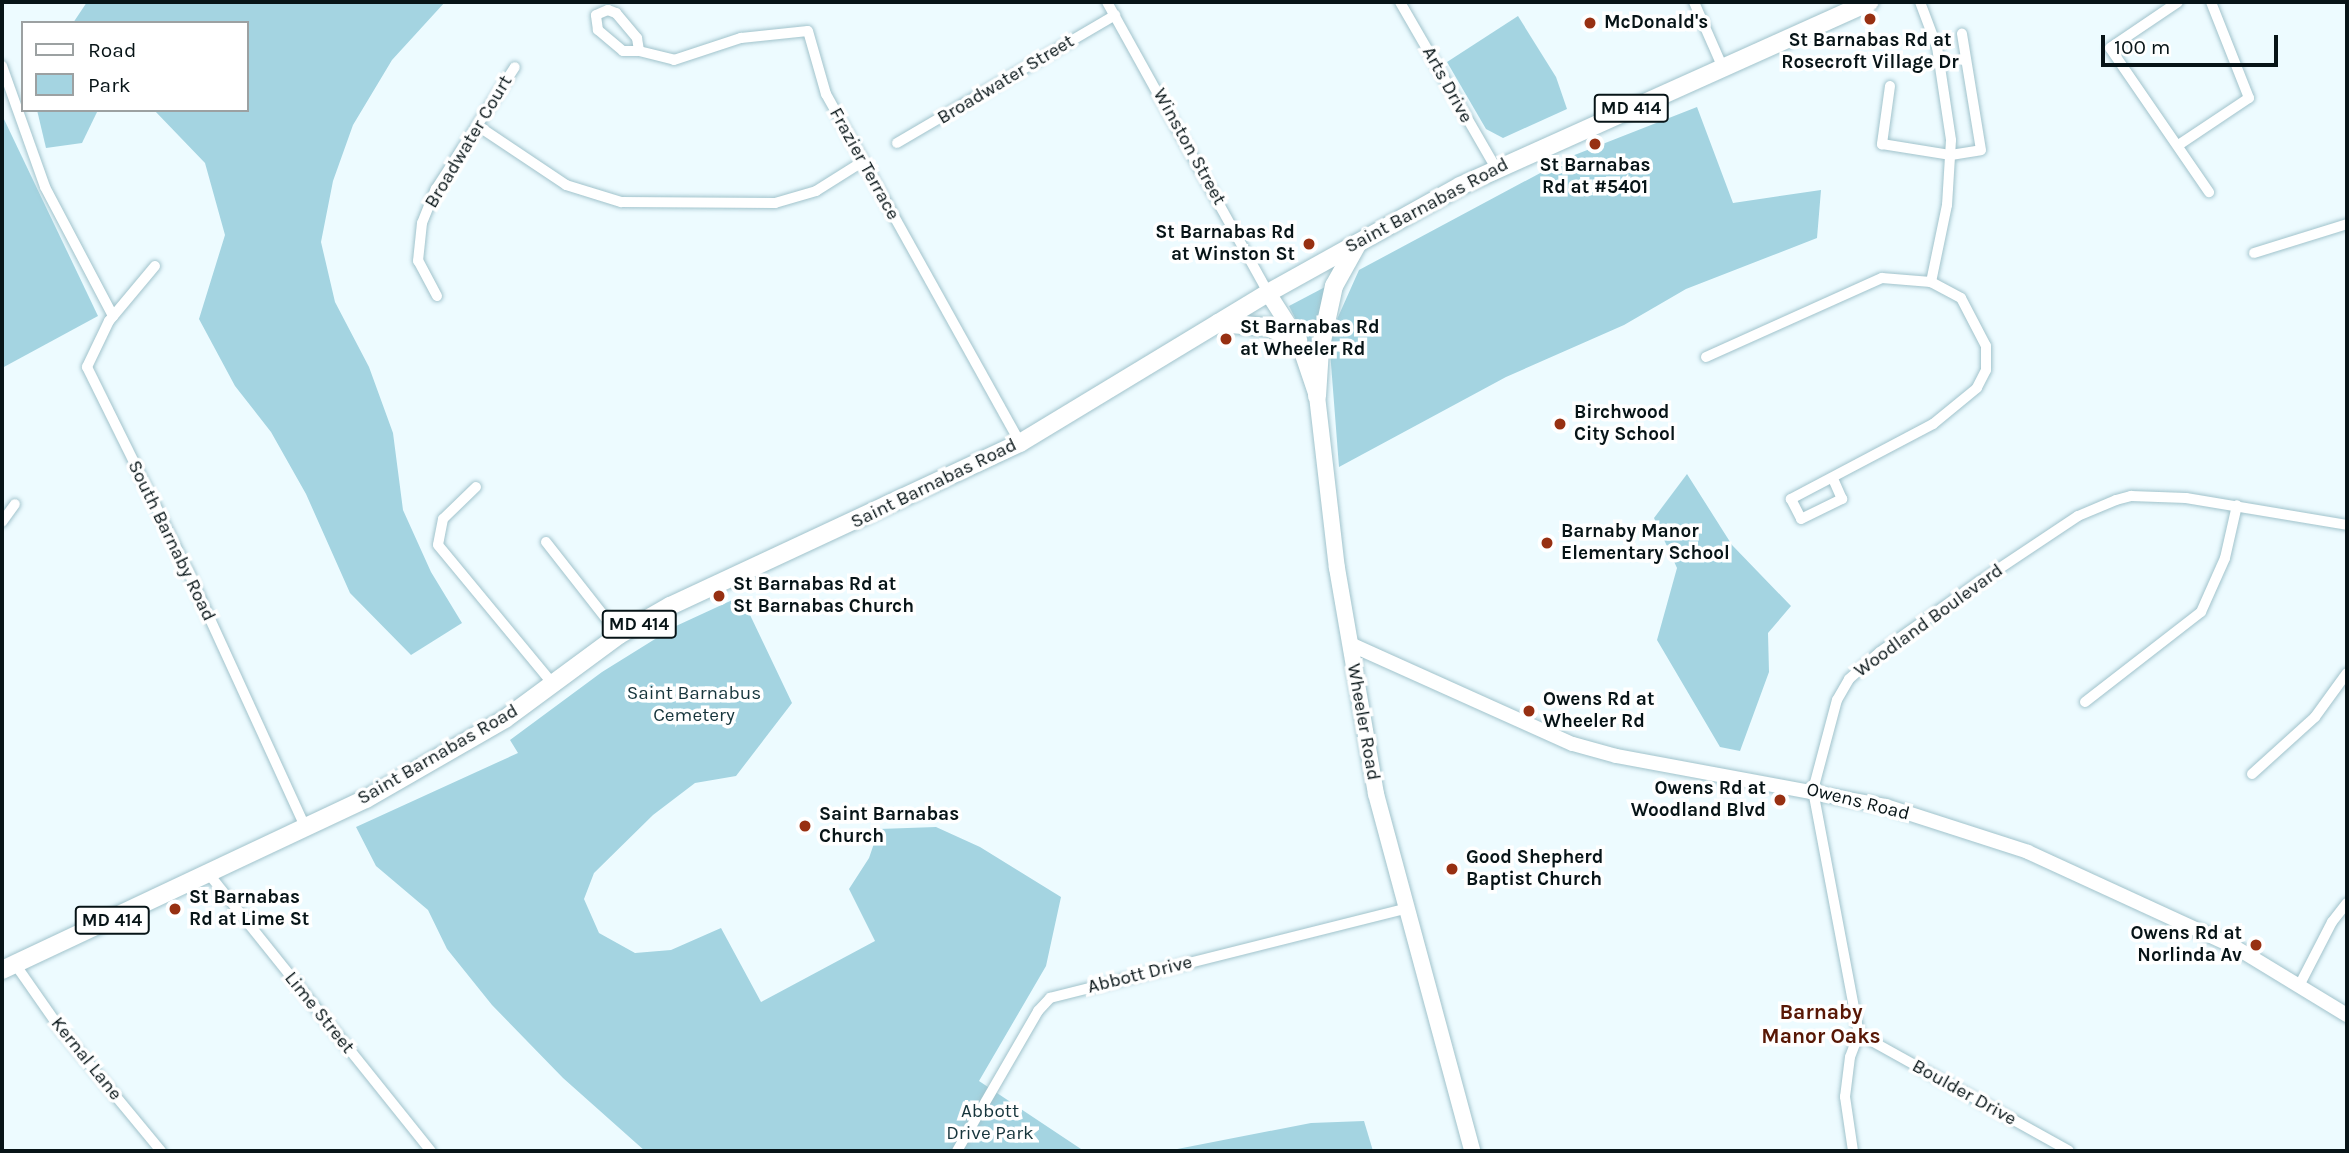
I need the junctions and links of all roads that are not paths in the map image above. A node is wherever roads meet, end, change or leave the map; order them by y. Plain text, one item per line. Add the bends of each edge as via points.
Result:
1 (1107, 2) edge
2 (1400, 2) edge
3 (1694, 2) edge
4 (1870, 2) edge
5 (1920, 2) edge
6 (2178, 2) edge
7 (2211, 2) edge
8 (1115, 15) junction
9 (1962, 34) dead end
10 (639, 51) junction
11 (2, 66) edge
12 (515, 67) dead end
13 (1723, 68) junction
14 (1890, 86) dead end
15 (478, 126) junction
16 (897, 143) dead end
17 (2180, 144) junction
18 (1951, 155) junction
19 (862, 162) junction
20 (1496, 168) junction
21 (2209, 192) dead end
22 (2347, 224) edge
23 (1358, 242) junction
24 (2254, 253) dead end
25 (155, 266) dead end
26 (1931, 282) junction
27 (1268, 293) junction
28 (437, 296) dead end
29 (113, 316) junction
30 (1218, 323) junction
31 (1298, 340) junction
32 (1706, 357) dead end
33 (1317, 396) junction
34 (1020, 443) junction
35 (1833, 479) junction
36 (476, 487) dead end
37 (15, 504) dead end
38 (2238, 505) junction
39 (2, 522) edge
40 (2347, 525) edge
41 (546, 542) dead end
42 (618, 635) junction
43 (1350, 645) junction
44 (2347, 673) edge
45 (553, 684) junction
46 (2085, 702) dead end
47 (2252, 774) dead end
48 (1813, 790) junction
49 (305, 827) junction
50 (208, 873) junction
51 (2347, 903) edge
52 (1405, 909) junction
53 (8, 967) edge
54 (2300, 984) junction
55 (2347, 1016) edge
56 (1859, 1034) junction
57 (161, 1151) edge
58 (431, 1151) edge
59 (957, 1151) edge
60 (1472, 1151) edge
61 (1853, 1151) edge
62 (2069, 1151) edge

1 - 8 street, Winston Street
2 - 20 street, Arts Drive
3 - 13 street
4 - 13 main road, Saint Barnabas Road / MD 414
5 - 18 street via 1937,47
6 - 17 street via 2110,48
7 - 17 street via 2249,98
8 - 16 street, Broadwater Street
8 - 27 street, Winston Street
9 - 18 street via 1981,150
10 - 10 street via 637,38 617,13 608,10 596,15 598,30 610,42 630,54
10 - 19 street, Frazier Terrace via 674,60 741,38 808,31 825,94
11 - 29 street via 45,187
12 - 15 street, Broadwater Court
13 - 20 main road, Saint Barnabas Road / MD 414
14 - 18 street via 1882,144
15 - 19 street via 566,185 621,202 775,203 816,191
15 - 28 street, Broadwater Court via 436,189 422,223 418,261
17 - 21 street
18 - 26 street via 1945,223
19 - 34 street, Frazier Terrace
20 - 23 main road, Saint Barnabas Road / MD 414
22 - 24 street
23 - 27 main road, Saint Barnabas Road / MD 414
23 - 33 main road via 1334,286 1320,349
25 - 29 street, South Barnaby Road
26 - 32 street via 1882,278
26 - 35 street via 1953,292 1973,314 1986,346 1982,380 1964,401 1933,424
27 - 30 main road, Saint Barnabas Road / MD 414
27 - 31 main road, Wheeler Road
29 - 49 street, South Barnaby Road via 91,352 89,374 188,571
30 - 31 main road via 1254,324
30 - 34 main road, Saint Barnabas Road / MD 414
31 - 33 main road, Wheeler Road
33 - 43 main road, Wheeler Road
34 - 42 main road, Saint Barnabas Road / MD 414 via 740,572
35 - 35 street via 1791,499 1801,519 1842,499
36 - 45 street via 443,519 438,545
37 - 39 street
38 - 40 street, Woodland Boulevard
38 - 46 street via 2221,570 2201,612
38 - 48 street, Woodland Boulevard via 2153,495 2123,498 2078,516 1979,582 1849,679 1837,700
41 - 42 street
42 - 45 main road, Saint Barnabas Road / MD 414
43 - 48 street, Owens Road via 1573,744 1616,756
43 - 52 main road, Wheeler Road via 1376,794
44 - 47 street via 2308,725
45 - 49 main road, Saint Barnabas Road / MD 414 via 441,758
48 - 54 street, Owens Road via 1886,806 2028,852 2197,928
48 - 56 street, Woodland Boulevard
49 - 50 main road, Saint Barnabas Road / MD 414
50 - 53 main road, Saint Barnabas Road / MD 414
50 - 58 street, Lime Street
51 - 54 street
52 - 59 street, Abbott Drive via 1050,998 1038,1011
52 - 60 main road, Wheeler Road
53 - 57 street, Kernal Lane
54 - 55 street, Owens Road
56 - 61 street, Woodland Boulevard via 1850,1057 1845,1097
56 - 62 street, Boulder Drive

